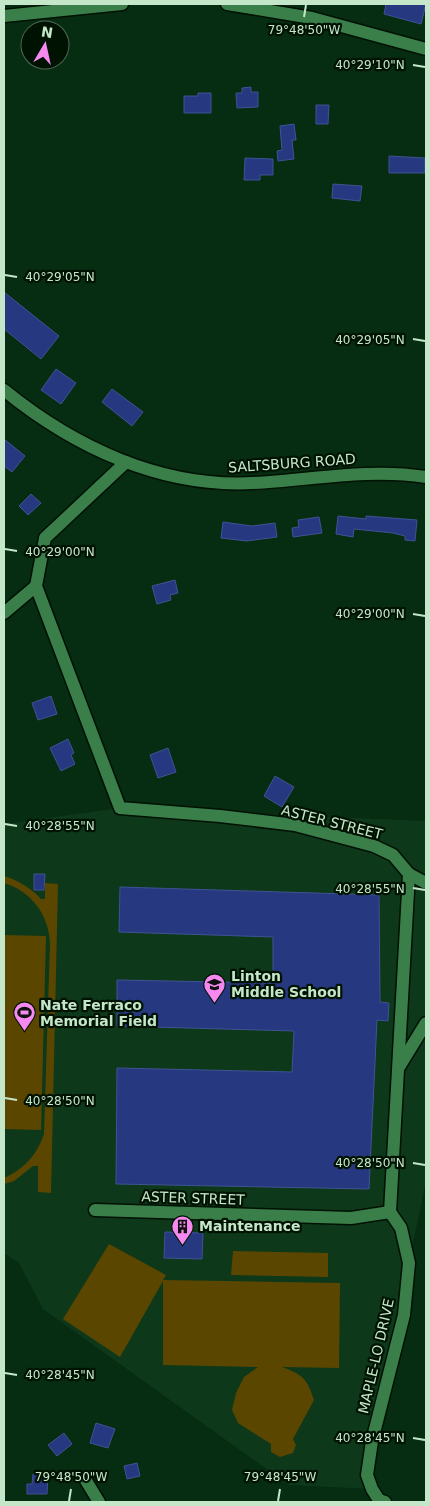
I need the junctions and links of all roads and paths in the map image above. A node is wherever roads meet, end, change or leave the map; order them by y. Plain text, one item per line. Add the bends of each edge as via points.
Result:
1 (122, 4) edge
2 (227, 4) edge
3 (4, 16) edge
4 (426, 49) edge
5 (4, 390) edge
6 (126, 462) junction
7 (426, 477) edge
8 (36, 586) junction
9 (4, 613) edge
10 (409, 874) junction
11 (426, 883) edge
12 (426, 1023) edge
13 (398, 1069) junction
14 (95, 1210) dead end
15 (390, 1212) junction
16 (85, 1480) dead end
17 (99, 1502) edge
18 (385, 1502) edge

1 - 3 street
2 - 4 street via 312,18
5 - 6 street, SALTSBURG ROAD via 54,427
6 - 7 street, SALTSBURG ROAD via 154,473 216,483 367,473
6 - 8 street via 45,538
8 - 9 street
8 - 10 street, ASTER STREET via 120,808 295,826 374,846 393,855
10 - 11 street
10 - 13 street
12 - 13 street
13 - 15 street
14 - 15 street, ASTER STREET via 351,1218
15 - 18 street, MAPLE-LO DRIVE via 401,1228 409,1263 404,1315 372,1441 367,1475 378,1500
16 - 17 street

